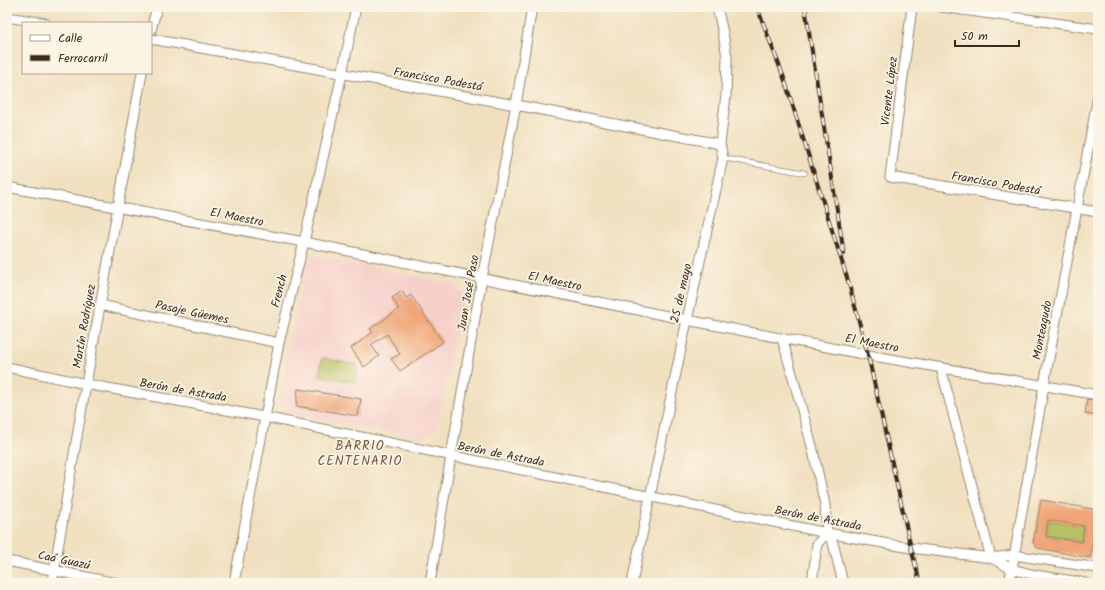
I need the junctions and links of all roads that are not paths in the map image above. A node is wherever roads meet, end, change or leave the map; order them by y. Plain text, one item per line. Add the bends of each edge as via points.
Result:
1 (157, 7) edge
2 (356, 7) edge
3 (532, 7) edge
4 (717, 7) edge
5 (912, 7) edge
6 (941, 7) edge
7 (7, 17) edge
8 (39, 22) edge
9 (152, 26) edge
10 (1098, 29) edge
11 (152, 39) edge
12 (142, 74) edge
13 (342, 74) junction
14 (1098, 96) edge
15 (516, 105) junction
16 (720, 144) junction
17 (723, 158) junction
18 (804, 173) dead end
19 (890, 178) joint
20 (7, 187) edge
21 (118, 207) junction
22 (1076, 209) junction
23 (1098, 212) edge
24 (304, 242) junction
25 (482, 278) junction
26 (100, 305) junction
27 (687, 320) junction
28 (782, 338) junction
29 (279, 342) junction
30 (7, 367) edge
31 (942, 368) junction
32 (86, 384) junction
33 (1044, 385) junction
34 (1098, 395) edge
35 (264, 417) junction
36 (451, 456) junction
37 (650, 496) junction
38 (827, 533) junction
39 (1014, 555) junction
40 (991, 558) junction
41 (7, 560) edge
42 (1098, 568) edge
43 (1012, 569) junction
44 (54, 571) junction
45 (52, 583) edge
46 (116, 583) edge
47 (234, 583) edge
48 (430, 583) edge
49 (632, 583) edge
50 (812, 583) edge
51 (843, 583) edge
52 (1009, 583) edge
53 (1086, 583) edge

1 - 9 street
2 - 13 street, French
3 - 15 street, Juan José Paso
4 - 16 street, 25 de mayo via 727,57 726,95
5 - 19 street, Vicente López
6 - 10 street
7 - 8 street
11 - 13 street, Francisco Podestá
12 - 21 street, Martín Rodríguez
13 - 15 street, Francisco Podestá
13 - 24 street, French
14 - 22 street, Monteagudo
15 - 16 street, Francisco Podestá
15 - 25 street, Juan José Paso
16 - 17 street, 25 de mayo
17 - 18 lane
17 - 27 street, 25 de mayo
19 - 22 street, Francisco Podestá
20 - 21 street, El Maestro
21 - 24 street, El Maestro
21 - 26 street, Martín Rodríguez
22 - 23 street, Francisco Podestá
22 - 33 street, Monteagudo
24 - 25 street, El Maestro
24 - 29 street, French
25 - 27 street, El Maestro
25 - 36 street, Juan José Paso
26 - 29 street, Pasaje Güemes
26 - 32 street, Martín Rodríguez
27 - 28 street, El Maestro
27 - 37 street, 25 de mayo
28 - 31 street, El Maestro
28 - 38 street via 812,446 825,505
29 - 35 street, French
30 - 32 street, Berón de Astrada
31 - 33 street, El Maestro
31 - 40 street
32 - 35 street, Berón de Astrada
32 - 44 street, Martín Rodríguez
33 - 34 street, El Maestro
33 - 39 street, Monteagudo
35 - 36 street, Berón de Astrada
35 - 47 street, French
36 - 37 street, Berón de Astrada
36 - 48 street, Juan José Paso
37 - 38 street, Berón de Astrada
37 - 49 street, 25 de mayo
38 - 40 street, Berón de Astrada via 911,548
38 - 50 street via 817,544
38 - 51 street via 833,543
39 - 40 street
39 - 42 street
39 - 43 street, Monteagudo
40 - 43 street
41 - 44 street, Caá Guazú
43 - 52 street, Monteagudo
43 - 53 street
44 - 45 street, Martín Rodríguez
44 - 46 street, Caá Guazú

